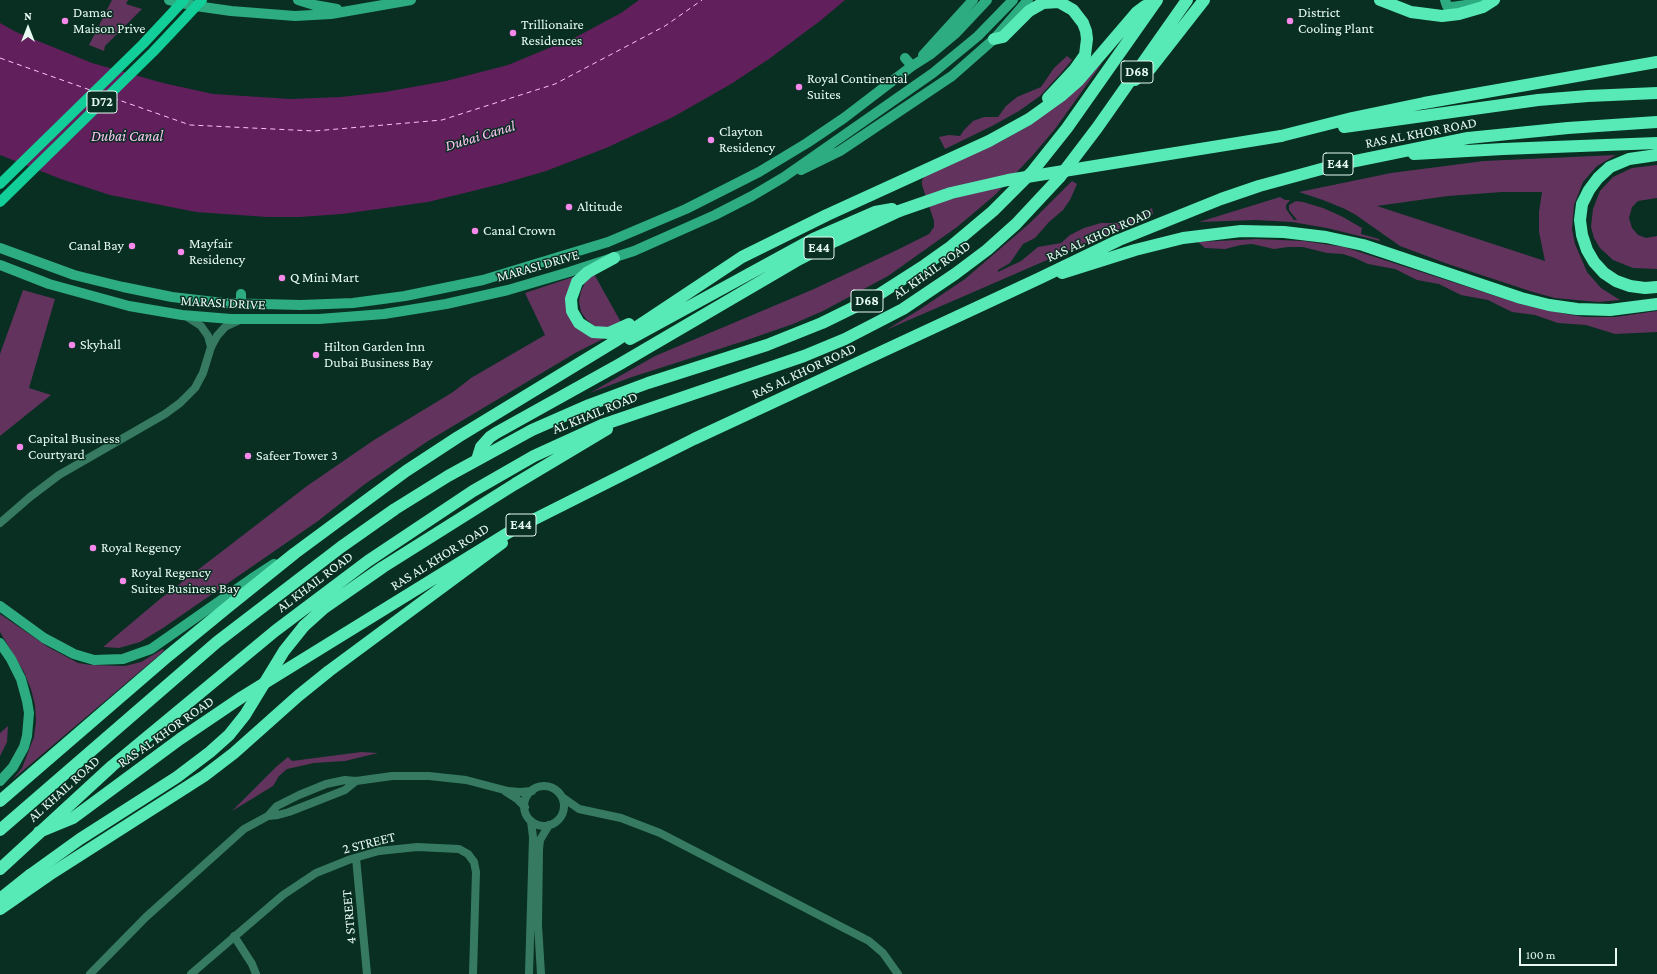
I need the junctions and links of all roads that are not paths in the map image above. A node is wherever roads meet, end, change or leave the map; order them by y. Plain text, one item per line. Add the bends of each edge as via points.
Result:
1 (169, 0) edge
2 (184, 0) edge
3 (202, 0) edge
4 (298, 0) edge
5 (411, 0) edge
6 (973, 0) edge
7 (987, 0) edge
8 (1013, 0) edge
9 (1028, 0) edge
10 (1187, 0) edge
11 (1204, 0) edge
12 (1380, 0) edge
13 (1446, 0) edge
14 (1489, 0) edge
15 (1494, 0) edge
16 (1156, 2) edge
17 (355, 9) junction
18 (994, 39) junction
19 (905, 58) dead end
20 (1657, 62) edge
21 (912, 66) junction
22 (1128, 84) junction
23 (1657, 93) edge
24 (1657, 122) edge
25 (1282, 136) junction
26 (1657, 143) edge
27 (1657, 155) edge
28 (1375, 156) junction
29 (949, 160) junction
30 (784, 177) junction
31 (0, 184) edge
32 (0, 202) edge
33 (1, 249) edge
34 (614, 258) junction
35 (3, 268) edge
36 (1038, 279) junction
37 (740, 287) junction
38 (1657, 287) edge
39 (688, 292) junction
40 (1657, 304) edge
41 (182, 315) junction
42 (247, 319) junction
43 (614, 342) junction
44 (211, 347) junction
45 (783, 364) joint
46 (626, 416) junction
47 (477, 460) junction
48 (0, 523) edge
49 (511, 531) junction
50 (295, 553) junction
51 (0, 606) edge
52 (0, 643) edge
53 (0, 781) edge
54 (356, 781) junction
55 (319, 787) junction
56 (502, 790) junction
57 (532, 790) junction
58 (562, 796) junction
59 (324, 797) junction
60 (0, 801) edge
61 (525, 807) junction
62 (579, 809) junction
63 (268, 816) junction
64 (560, 817) junction
65 (531, 821) junction
66 (549, 825) junction
67 (0, 830) edge
68 (38, 832) junction
69 (356, 858) junction
70 (0, 869) edge
71 (0, 898) edge
72 (0, 909) edge
73 (234, 936) junction
74 (530, 973) edge
75 (540, 973) edge
76 (90, 974) edge
77 (191, 974) edge
78 (256, 974) edge
79 (367, 974) edge
80 (473, 974) edge
81 (898, 974) edge

1 - 17 street via 214,9 263,14 313,16
2 - 31 main road, D72, bridge
3 - 32 main road, D72, bridge
4 - 17 street via 324,8
5 - 17 street
6 - 21 street
7 - 21 street, MARASI DRIVE via 948,41
8 - 30 street, MARASI DRIVE via 948,62
9 - 18 street
10 - 22 highway, AL KHAIL ROAD / D68
11 - 22 highway via 1150,69
12 - 15 highway via 1411,12 1442,16 1483,7
13 - 14 street via 1447,6 1452,7
16 - 29 highway via 1137,12 1085,73 1048,106 1003,134
16 - 47 highway, AL KHAIL ROAD / D68 via 1075,118 1032,172 982,220 925,265 875,297 822,323 767,345 648,383 589,405 532,430
18 - 29 highway via 1003,37 1035,6 1051,2 1066,5 1078,16 1086,31 1085,55 1043,102 1014,122 962,149
18 - 30 street via 930,92 828,158
19 - 21 street
20 - 25 highway via 1424,103
21 - 33 street, MARASI DRIVE via 807,143 746,179 682,211 570,255 483,280 434,286 406,296 353,303 301,305 241,299 197,301 123,287 56,269
22 - 45 highway, AL KHAIL ROAD / D68 via 1059,178 987,250 938,286 885,319 845,339
23 - 25 highway, RAS AL KHOR ROAD / E44 via 1538,100
24 - 28 highway, RAS AL KHOR ROAD / E44 via 1468,138
25 - 37 highway, RAS AL KHOR ROAD / E44, bridge via 1008,180 951,193 899,211
26 - 28 highway
27 - 38 highway via 1629,159 1610,167 1589,190 1582,204 1580,220 1587,250 1604,273 1630,286
28 - 36 highway, RAS AL KHOR ROAD / E44 via 1297,174 1221,199 1127,237
29 - 39 highway via 768,243
30 - 34 street, MARASI DRIVE via 715,215
34 - 39 highway via 582,278 572,293 571,305 574,316 579,323 593,332 617,331 675,296
34 - 42 street, MARASI DRIVE via 508,290 422,308 351,317
35 - 41 street, MARASI DRIVE via 114,302
36 - 40 highway via 1183,238 1221,232 1262,231 1312,235 1363,245 1549,305 1610,310
36 - 49 highway, RAS AL KHOR ROAD / E44 via 694,439
37 - 43 highway via 632,338
37 - 47 highway, RAS AL KHOR ROAD / E44 via 620,364 490,437 481,447
39 - 43 highway
41 - 42 street, MARASI DRIVE
41 - 44 street via 201,326 208,336
42 - 44 street via 225,327
43 - 50 highway via 432,454
44 - 48 street via 195,388 180,403 60,475
45 - 46 highway, AL KHAIL ROAD / E44
46 - 68 highway, AL KHAIL ROAD / E44 via 579,434 513,467 368,561 231,666
46 - 71 highway, bridge via 383,567 324,608 304,626 280,657 245,715 229,735 177,777 80,839
47 - 67 highway, AL KHAIL ROAD via 368,528 272,598 211,647
49 - 68 highway, RAS AL KHOR ROAD / E44 via 222,710 73,818
49 - 72 highway via 494,550 329,670 204,776
50 - 51 street via 251,579 151,649 123,659 94,660 74,654 44,638
50 - 60 highway via 168,656
52 - 53 street via 20,679 29,713 24,747 13,767
54 - 55 street via 341,780
54 - 56 street via 392,776 429,776 466,780
54 - 59 street via 345,790
55 - 59 street
55 - 63 street via 281,803
56 - 57 street
56 - 61 street
57 - 58 street via 548,787
57 - 61 street via 527,796
58 - 62 street
58 - 64 street via 564,805
59 - 63 street via 283,814
61 - 65 street
62 - 64 street
62 - 81 street via 621,818 660,834 869,941 886,956
63 - 76 street via 244,829 213,855 146,917
64 - 66 street
65 - 66 street
65 - 74 street via 533,837
66 - 75 street via 538,849
68 - 70 highway, AL KHAIL ROAD / E44
69 - 73 street, 2 STREET via 316,873 299,883
69 - 79 street, 4 STREET
69 - 80 street, 2 STREET via 391,849 416,847 453,848 468,854 476,867
73 - 77 street, 2 STREET
73 - 78 street

